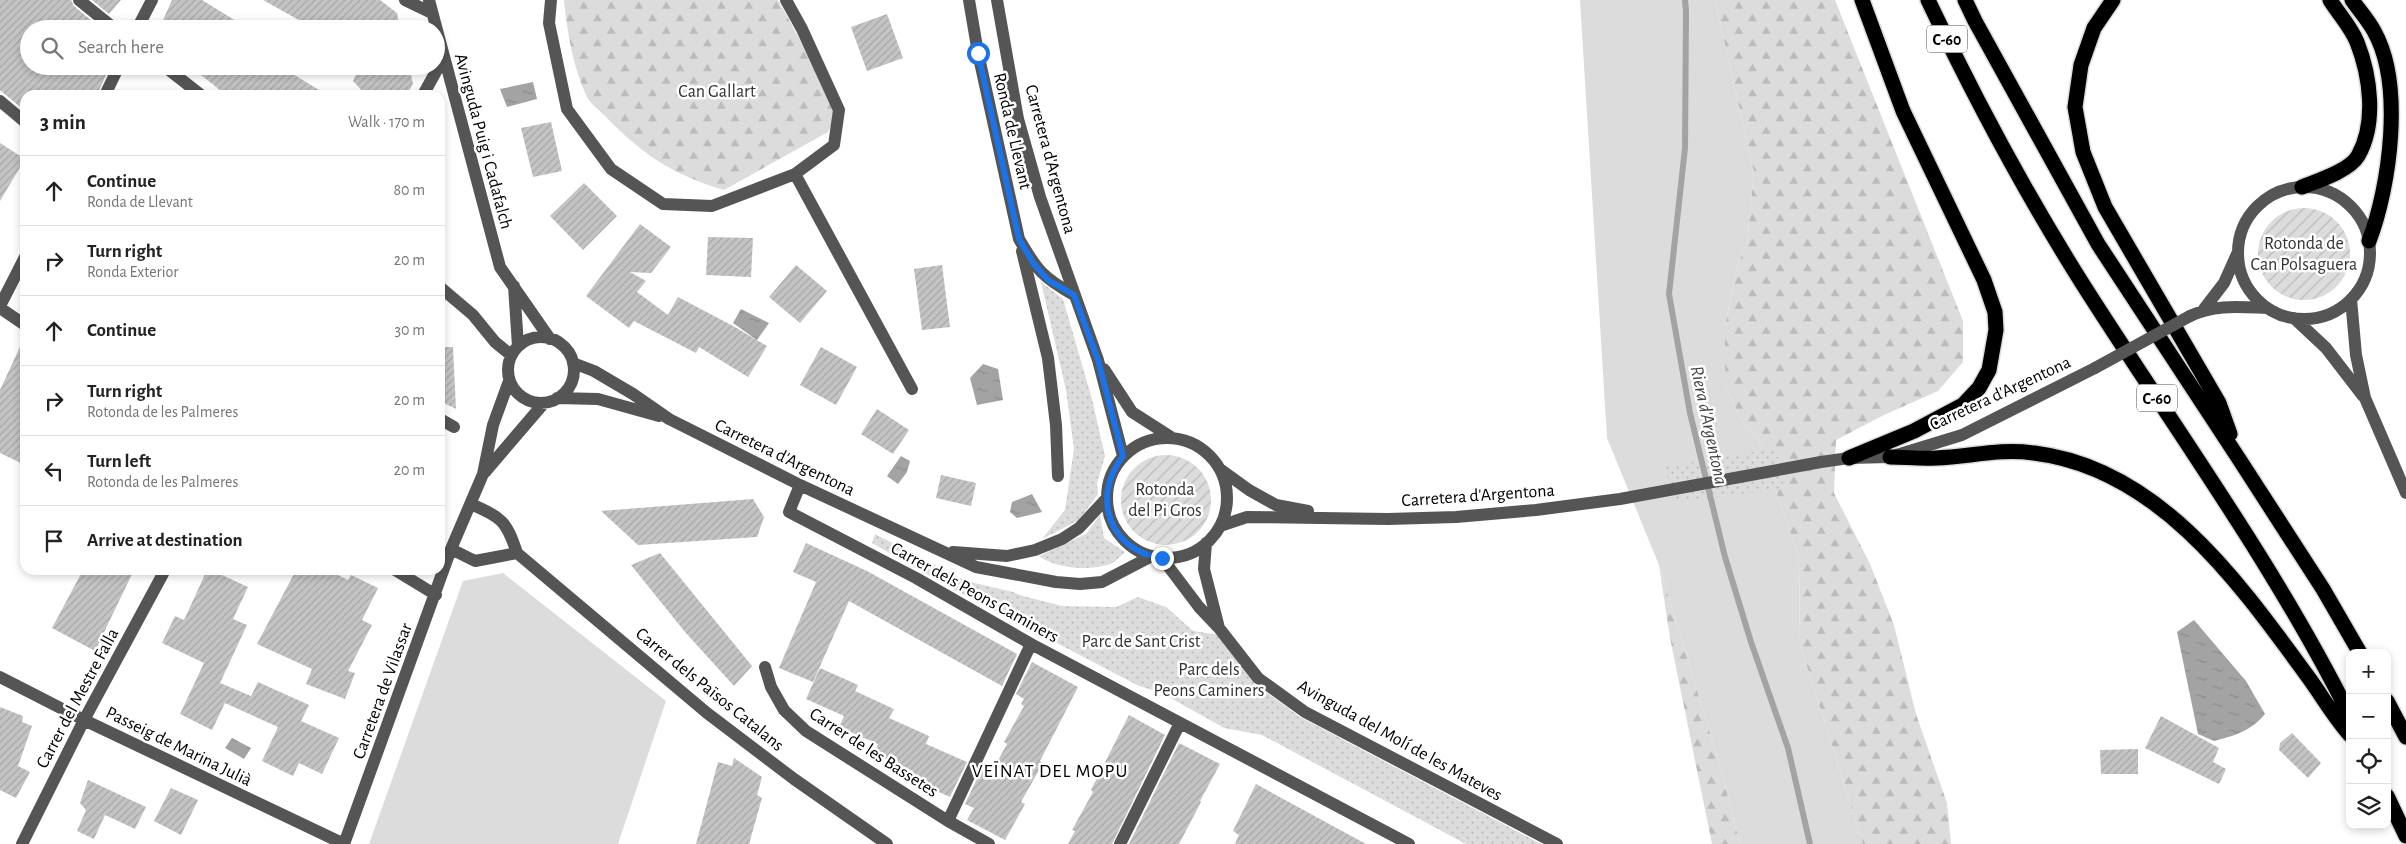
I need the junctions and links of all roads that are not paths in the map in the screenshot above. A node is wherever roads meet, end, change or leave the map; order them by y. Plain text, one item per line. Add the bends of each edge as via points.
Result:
1 (79, 0) edge
2 (152, 0) edge
3 (405, 0) edge
4 (551, 0) edge
5 (786, 0) edge
6 (969, 0) edge
7 (996, 0) edge
8 (1862, 0) edge
9 (1928, 0) edge
10 (1965, 0) edge
11 (2113, 0) edge
12 (2330, 0) edge
13 (2352, 0) edge
14 (431, 6) edge
15 (104, 20) edge
16 (142, 20) edge
17 (435, 20) edge
18 (445, 61) edge
19 (115, 75) edge
20 (175, 75) edge
21 (434, 75) edge
22 (107, 90) edge
23 (195, 90) edge
24 (426, 90) edge
25 (0, 101) edge
26 (20, 118) edge
27 (795, 174) junction
28 (2302, 187) junction
29 (1019, 239) junction
30 (2369, 240) junction
31 (2238, 251) junction
32 (20, 267) edge
33 (514, 286) junction
34 (445, 291) edge
35 (1074, 295) junction
36 (2351, 299) junction
37 (0, 307) edge
38 (2267, 308) junction
39 (2204, 309) junction
40 (2294, 318) junction
41 (20, 321) edge
42 (550, 338) junction
43 (514, 351) junction
44 (1098, 360) junction
45 (573, 363) junction
46 (509, 381) junction
47 (912, 389) dead end
48 (557, 398) junction
49 (2365, 398) junction
50 (544, 403) junction
51 (669, 419) junction
52 (445, 422) edge
53 (454, 427) dead end
54 (1171, 437) junction
55 (1123, 456) junction
56 (1890, 457) junction
57 (1849, 458) junction
58 (2239, 459) junction
59 (1219, 468) junction
60 (483, 474) junction
61 (1058, 476) dead end
62 (800, 485) junction
63 (2406, 493) edge
64 (1106, 499) junction
65 (471, 504) junction
66 (1338, 517) junction
67 (1220, 526) junction
68 (1206, 543) junction
69 (451, 549) junction
70 (941, 551) junction
71 (516, 553) junction
72 (1157, 557) junction
73 (445, 567) edge
74 (162, 575) edge
75 (403, 575) edge
76 (443, 575) edge
77 (436, 595) junction
78 (1219, 628) junction
79 (1031, 644) junction
80 (2358, 649) edge
81 (765, 666) dead end
82 (0, 677) edge
83 (2391, 708) edge
84 (2346, 709) edge
85 (84, 720) junction
86 (1180, 723) junction
87 (2346, 730) edge
88 (2406, 736) edge
89 (2391, 804) edge
90 (948, 821) junction
91 (2406, 836) edge
92 (22, 844) edge
93 (344, 844) edge
94 (887, 844) edge
95 (989, 844) edge
96 (1120, 844) edge
97 (1409, 844) edge
98 (1557, 844) edge

1 - 15 street
2 - 16 street
3 - 14 street
4 - 27 street via 549,23 567,110 611,169 663,204 712,206
5 - 27 street via 839,110 834,145
6 - 29 street, Ronda de Llevant
7 - 35 street, Carretera d'Argentona via 1018,119 1040,197
8 - 57 highway via 1903,111 1984,280 1996,330 1989,370 1979,388 1963,405 1914,431
9 - 84 highway, C-60 via 1986,114 2080,280 2279,590
10 - 58 highway, C-60 via 2098,244
11 - 58 highway via 2094,28 2081,65 2075,107 2083,152 2105,207 2218,403
12 - 28 highway via 2356,40 2369,82 2369,125 2357,157 2338,172
13 - 30 highway via 2375,32 2387,68 2392,116 2386,175
14 - 17 street, Avinguda Puig i Cadafalch
18 - 33 street, Avinguda Puig i Cadafalch via 500,267
19 - 22 street
20 - 23 street
21 - 24 street
25 - 26 street
27 - 47 street
28 - 30 street via 2320,189 2345,202 2358,215
28 - 31 street via 2284,190 2260,204 2244,225
29 - 35 street, Ronda de Llevant via 1048,280
29 - 61 street, Ronda de Llevant via 1048,358
30 - 36 street via 2370,258 2366,275
31 - 38 street via 2240,273 2245,283
31 - 39 street via 2224,283
32 - 37 street
33 - 42 street, Avinguda Puig i Cadafalch
33 - 43 street
34 - 43 street via 473,315 495,342
35 - 44 street, Carretera d'Argentona
36 - 40 street via 2325,316
36 - 49 street via 2356,355
37 - 41 street
38 - 39 street via 2230,306
38 - 40 street
39 - 56 street, Carretera d'Argentona, bridge via 1962,435
40 - 49 street via 2326,348
42 - 43 street via 533,338
42 - 45 street via 567,350
43 - 46 street via 508,368
44 - 54 street via 1132,412
44 - 55 street
45 - 48 street via 571,383
45 - 51 street, Carretera d'Argentona via 617,384
46 - 50 street via 523,398
46 - 60 street via 493,425
48 - 50 street
48 - 51 street, Carretera d'Argentona via 598,399
49 - 63 street
50 - 60 street
51 - 62 street, Carretera d'Argentona
52 - 53 street
54 - 55 street via 1145,441
54 - 59 street via 1199,446
55 - 64 street via 1110,476
56 - 57 street, Carretera d'Argentona
56 - 87 highway via 1936,458 1992,451 2034,453 2091,468 2127,485 2184,526 2207,549 2246,595
57 - 66 street, Carretera d'Argentona via 1620,499 1456,517
58 - 80 highway, C-60
59 - 66 street via 1276,505
59 - 67 street via 1227,493 1226,510
60 - 65 street
62 - 70 street, Carretera d'Argentona
62 - 79 street, Carrer dels Peons Caminers via 789,512 916,578
64 - 70 street, Carretera d'Argentona via 1079,528 1062,539 1020,554
64 - 72 street via 1109,517 1118,534 1131,547
65 - 69 street
65 - 71 street via 496,515 509,529
66 - 67 street via 1247,518
67 - 68 street
68 - 72 street via 1186,555
68 - 78 street via 1204,569
69 - 71 street via 476,561
69 - 73 street, Carretera de Vilassar
70 - 72 street, Carretera d'Argentona via 976,567 1080,584 1102,582
71 - 94 street, Carrer dels Països Catalans via 707,713
72 - 78 street, Avinguda del Molí de les Mateves
74 - 85 street, Carrer del Mestre Falla
75 - 77 street
76 - 77 street, Carretera de Vilassar
77 - 93 street, Carretera de Vilassar
78 - 98 street, Avinguda del Molí de les Mateves via 1258,678 1305,712
79 - 86 street, Carrer dels Peons Caminers
79 - 90 street
81 - 90 street, Carrer de les Bassetes via 771,687 784,710 806,731
82 - 85 street, Passeig de Marina Julià
83 - 88 highway
85 - 92 street, Carrer del Mestre Falla
85 - 93 street, Passeig de Marina Julià
86 - 96 street
86 - 97 street, Carrer dels Peons Caminers
89 - 91 highway
90 - 95 street, Carrer de les Bassetes

